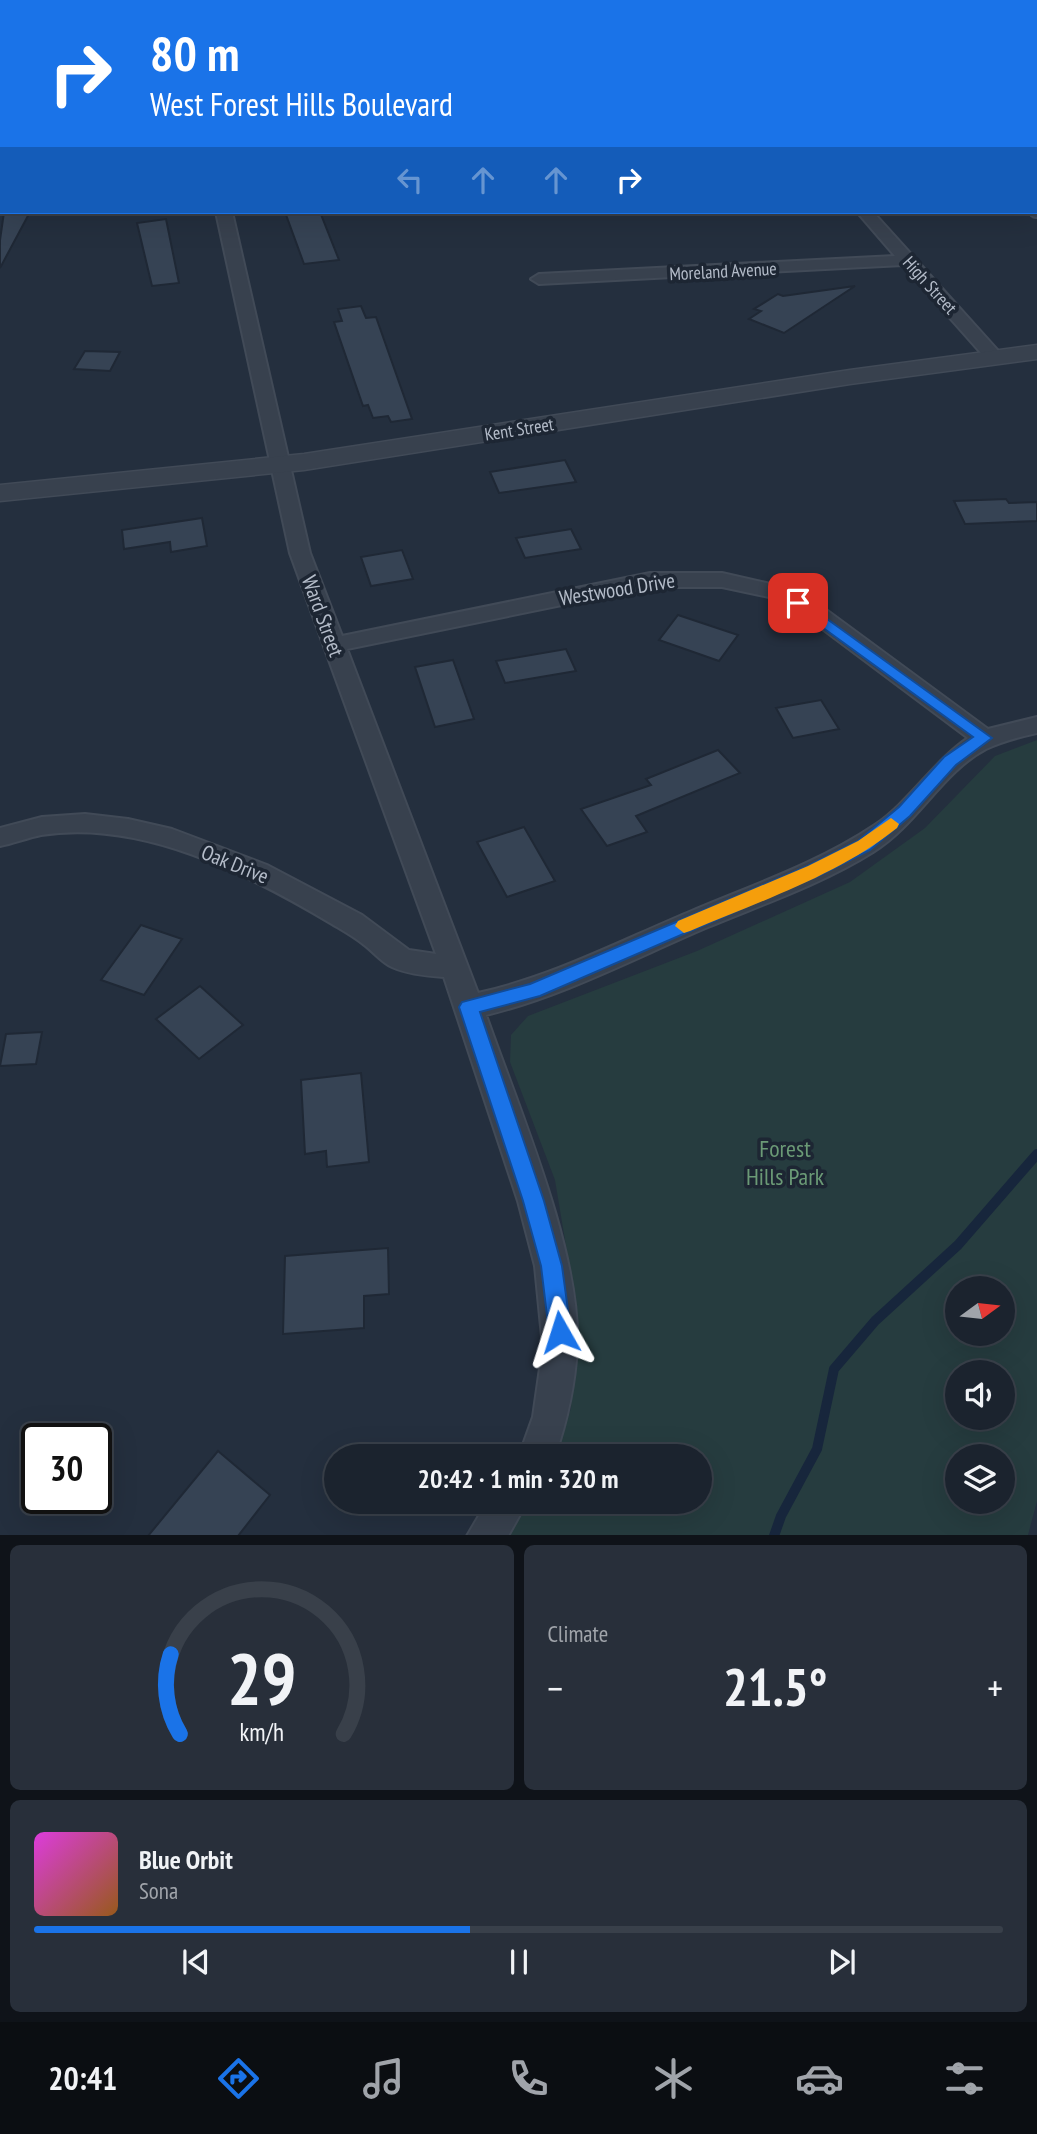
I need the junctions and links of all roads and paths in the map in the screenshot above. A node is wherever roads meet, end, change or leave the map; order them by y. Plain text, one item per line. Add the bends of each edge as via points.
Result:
1 (224, 214) edge
2 (867, 214) edge
3 (908, 260) junction
4 (539, 279) dead end
5 (1037, 352) edge
6 (995, 358) junction
7 (278, 465) junction
8 (0, 493) edge
9 (333, 645) junction
10 (1037, 725) edge
11 (984, 738) junction
12 (0, 837) edge
13 (452, 967) junction
14 (469, 1007) junction
15 (541, 1444) edge
16 (500, 1514) edge
17 (485, 1535) edge

1 - 7 street, Ward Street
2 - 3 street, High Street
3 - 4 street, Moreland Avenue
3 - 6 street, High Street
5 - 6 street, Kent Street
6 - 7 street, Kent Street
7 - 8 street, Kent Street
7 - 9 street, Ward Street via 300,553
9 - 11 street, Westwood Drive via 650,580 722,580 776,592 813,611
9 - 13 street, Ward Street
10 - 11 street via 1004,729
11 - 14 street via 950,761 905,812 864,845 533,990
12 - 13 street, Oak Drive via 68,822 162,837 233,860 286,885 370,934 403,960
13 - 14 street, Ward Street
14 - 15 street, Ward Street via 551,1266 559,1316 557,1382
16 - 17 street

